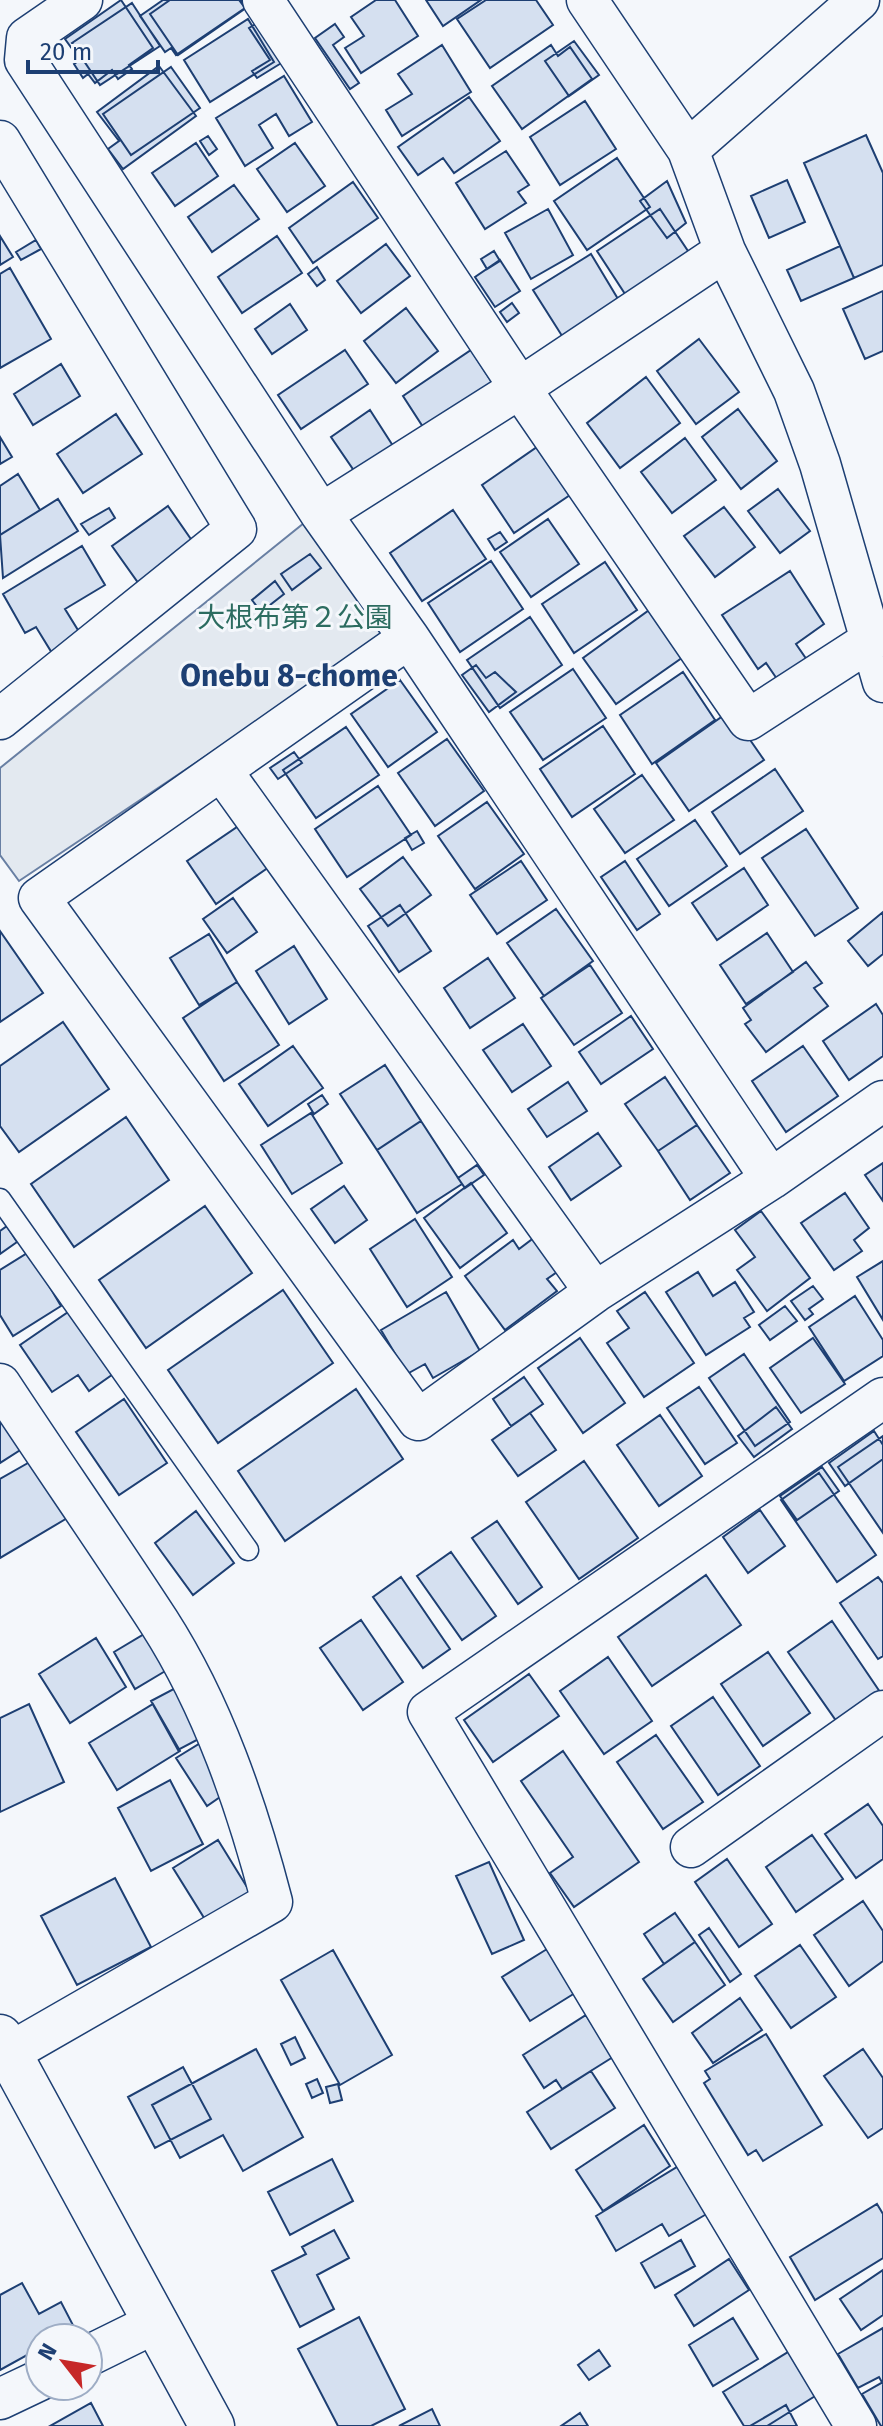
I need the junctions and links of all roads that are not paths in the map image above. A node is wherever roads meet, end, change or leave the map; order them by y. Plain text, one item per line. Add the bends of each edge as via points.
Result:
1 (82, 0) edge
2 (263, 0) edge
3 (587, 0) edge
4 (859, 0) edge
5 (0, 141) edge
6 (688, 150) junction
7 (725, 251) junction
8 (520, 388) junction
9 (321, 514) junction
10 (409, 638) junction
11 (870, 641) junction
12 (883, 682) edge
13 (6, 699) edge
14 (222, 771) junction
15 (883, 1101) edge
16 (771, 1179) junction
17 (0, 1199) edge
18 (595, 1292) junction
19 (0, 1384) edge
20 (883, 1398) edge
21 (248, 1550) dead end
22 (883, 1711) edge
23 (691, 1847) dead end
24 (4, 2045) edge
25 (157, 2322) junction
26 (104, 2348) edge
27 (24, 2388) edge
28 (0, 2399) edge
29 (212, 2426) edge
30 (856, 2426) edge

1 - 9 street via 27,38 25,60
2 - 8 street
3 - 6 street
4 - 6 street
5 - 13 street via 236,529
6 - 7 street
7 - 8 street
7 - 11 street via 794,391
8 - 9 street
8 - 11 street via 748,720
9 - 10 street
10 - 14 street
10 - 16 street
11 - 12 street
14 - 18 street
14 - 18 street via 39,898 418,1420
15 - 16 street
16 - 18 street
17 - 21 lane
19 - 24 street via 158,1620 197,1695 251,1823 272,1902
20 - 30 street via 428,1712
22 - 23 street
24 - 25 street
25 - 26 street
25 - 29 street
27 - 28 street

